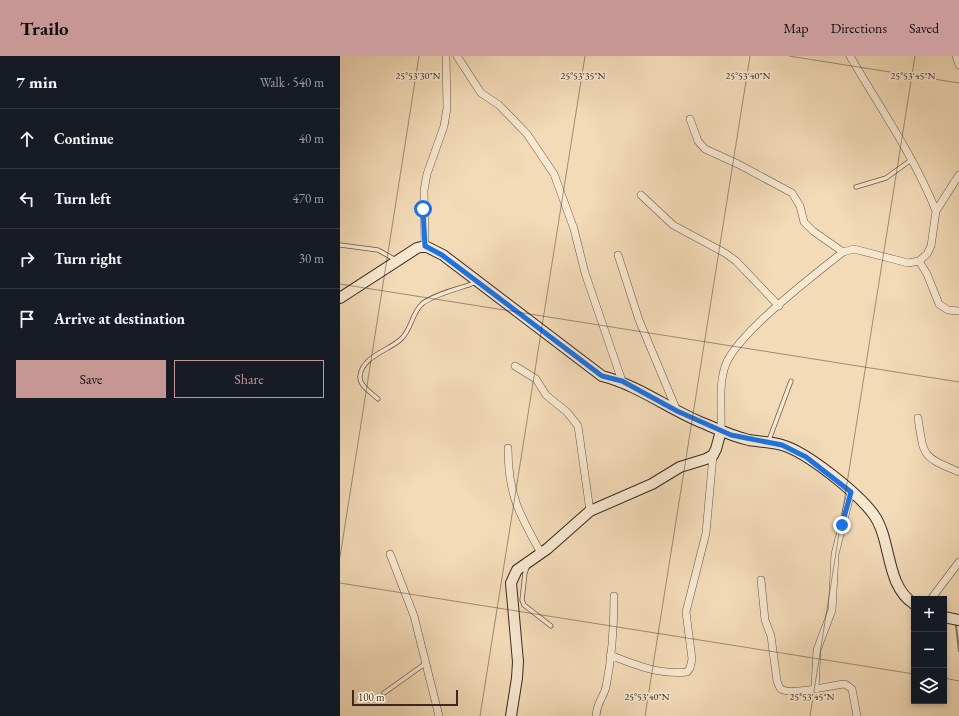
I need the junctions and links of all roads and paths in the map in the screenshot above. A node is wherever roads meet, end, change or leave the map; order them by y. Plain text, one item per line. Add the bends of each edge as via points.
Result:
1 (446, 56) edge
2 (457, 56) edge
3 (850, 56) edge
4 (956, 56) edge
5 (959, 65) edge
6 (690, 118) dead end
7 (911, 160) junction
8 (959, 175) edge
9 (856, 187) dead end
10 (641, 195) dead end
11 (936, 211) junction
12 (340, 245) edge
13 (425, 246) junction
14 (843, 252) junction
15 (618, 255) dead end
16 (397, 261) junction
17 (919, 261) junction
18 (478, 282) junction
19 (340, 298) edge
20 (779, 306) junction
21 (959, 311) edge
22 (515, 366) dead end
23 (622, 381) junction
24 (791, 381) dead end
25 (378, 399) dead end
26 (677, 411) junction
27 (918, 418) dead end
28 (721, 431) junction
29 (768, 443) junction
30 (508, 448) dead end
31 (713, 455) junction
32 (959, 472) edge
33 (851, 492) junction
34 (590, 512) junction
35 (541, 553) junction
36 (390, 554) dead end
37 (530, 561) junction
38 (959, 562) edge
39 (761, 580) dead end
40 (614, 596) dead end
41 (933, 596) edge
42 (911, 601) edge
43 (947, 618) edge
44 (959, 620) edge
45 (551, 626) dead end
46 (610, 655) junction
47 (426, 663) junction
48 (815, 688) junction
49 (384, 693) dead end
50 (439, 716) edge
51 (511, 716) edge
52 (596, 716) edge
53 (857, 716) edge

1 - 13 street via 447,108 424,190
2 - 23 street via 481,92 499,105 527,134 554,174
3 - 7 street via 891,121
4 - 5 street
6 - 14 street via 698,141 705,149 792,193 808,227
7 - 9 lane via 886,178
7 - 11 street
8 - 11 street
10 - 20 street via 673,225 736,261
11 - 17 street via 931,246
12 - 16 lane via 378,250
13 - 16 street via 417,248
13 - 18 street via 442,255
14 - 17 street via 854,249 908,263
14 - 20 street
15 - 26 street via 639,320
16 - 19 street
17 - 21 street via 939,304 948,310
18 - 23 street via 602,376
18 - 25 lane via 422,304 408,333 363,366 359,377 361,383
20 - 28 street via 737,346 726,365
22 - 34 street via 536,379 546,395 567,412 578,426
23 - 26 street
24 - 29 lane
26 - 28 street
27 - 32 street via 925,454 933,461
28 - 29 street
28 - 31 street
29 - 33 street via 782,445 806,457
30 - 35 street via 509,478 520,515
31 - 34 street via 680,467 652,484
31 - 46 street via 706,532 686,612 692,659 690,668 687,672 668,673 637,666
33 - 42 street via 873,514 880,526 896,580 904,595
33 - 48 street via 835,554 832,610 817,650
34 - 35 street
35 - 37 street
36 - 47 street via 414,616
37 - 45 lane via 525,572 522,600
37 - 51 street via 517,570 511,583 518,662 518,678
38 - 41 street
39 - 48 street via 765,620 771,636 779,687 788,691
40 - 46 street via 614,629
43 - 44 street
46 - 52 street via 606,686 598,701
47 - 49 lane
47 - 50 street
48 - 53 street via 845,684 848,686 852,689

